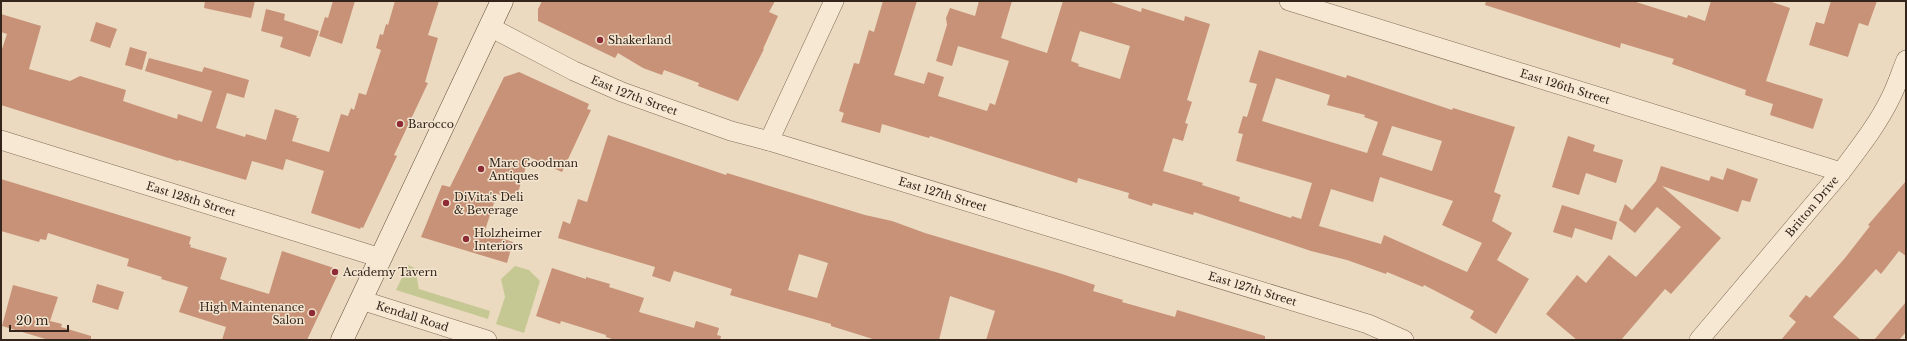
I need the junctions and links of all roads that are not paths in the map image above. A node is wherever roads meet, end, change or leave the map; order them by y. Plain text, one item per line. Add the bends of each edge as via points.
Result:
1 (502, 1) edge
2 (834, 1) edge
3 (1288, 1) edge
4 (490, 27) junction
5 (1906, 60) edge
6 (1, 140) edge
7 (769, 141) junction
8 (1841, 172) junction
9 (381, 258) junction
10 (361, 300) junction
11 (342, 340) edge
12 (487, 340) edge
13 (1404, 340) edge
14 (1699, 340) edge

1 - 4 main road
2 - 7 street
3 - 8 street, East 126th Street
4 - 7 street, East 127th Street via 574,71 622,92 731,132
4 - 9 main road
5 - 8 street, Britton Drive via 1891,97 1878,120
6 - 9 street, East 128th Street
7 - 13 street, East 127th Street via 1368,324
8 - 14 street, Britton Drive
9 - 10 main road
10 - 11 main road
10 - 12 street, Kendall Road

